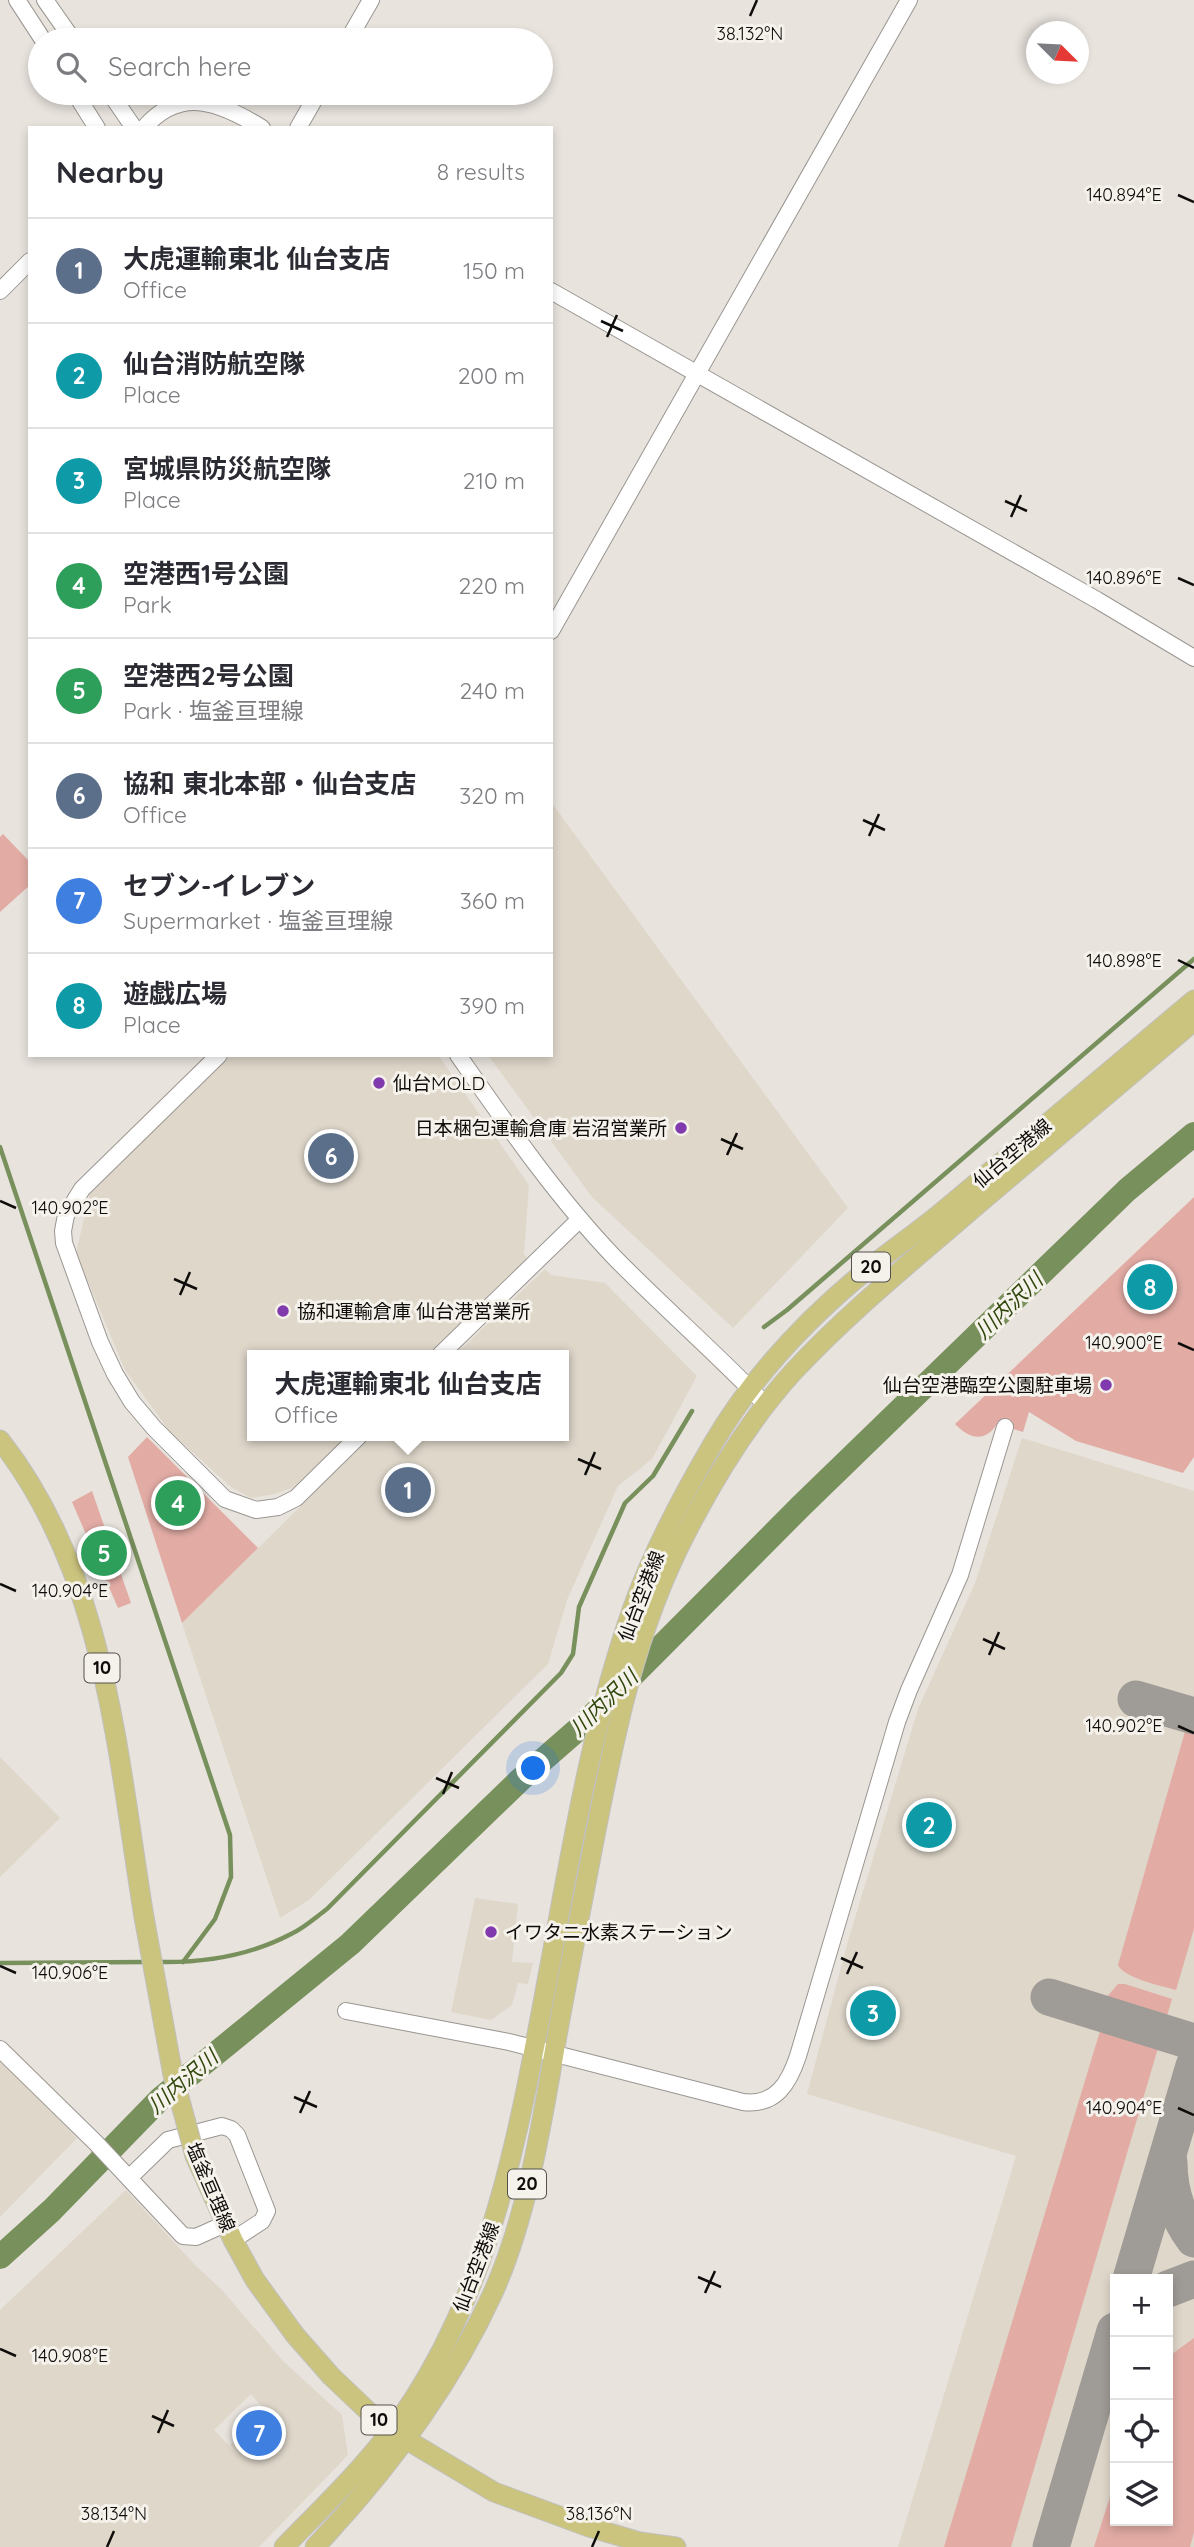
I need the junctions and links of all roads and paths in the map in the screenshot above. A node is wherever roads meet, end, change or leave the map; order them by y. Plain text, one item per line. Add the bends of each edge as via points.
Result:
1 (17, 0) edge
2 (45, 0) edge
3 (371, 0) edge
4 (909, 0) edge
5 (35, 28) edge
6 (65, 28) edge
7 (355, 28) edge
8 (83, 105) edge
9 (118, 105) edge
10 (177, 105) edge
11 (218, 105) edge
12 (311, 105) edge
13 (96, 126) edge
14 (133, 126) edge
15 (146, 126) edge
16 (259, 126) edge
17 (299, 126) edge
18 (28, 263) edge
19 (0, 291) edge
20 (553, 292) edge
21 (698, 373) junction
22 (553, 627) edge
23 (1194, 658) edge
24 (1194, 1000) edge
25 (1194, 1021) edge
26 (217, 1057) edge
27 (459, 1057) edge
28 (580, 1219) junction
29 (445, 1350) edge
30 (750, 1388) junction
31 (766, 1405) junction
32 (1005, 1427) dead end
33 (0, 1440) edge
34 (354, 1441) edge
35 (346, 2011) dead end
36 (534, 2048) junction
37 (0, 2049) edge
38 (554, 2053) junction
39 (129, 2178) junction
40 (229, 2232) junction
41 (400, 2435) junction
42 (284, 2547) edge
43 (315, 2547) edge
44 (676, 2547) edge

1 - 5 street
2 - 6 street
3 - 7 street
4 - 21 street
8 - 13 street
9 - 14 street
10 - 15 street
11 - 16 street
12 - 17 street
18 - 19 street
20 - 21 street
21 - 22 street
21 - 23 street
24 - 30 main road, 仙台空港線 / 20 via 869,1269 813,1319
25 - 31 main road, 仙台空港線 / 20 via 877,1290 792,1373
26 - 34 street via 82,1189 66,1215 63,1231 69,1258 100,1342 132,1402 225,1499 256,1510 278,1507 296,1498
27 - 28 street via 547,1181
28 - 29 street
28 - 30 street
30 - 31 street
30 - 36 main road, 仙台空港線 / 20 via 715,1440 633,1606 585,1786
31 - 38 main road, 仙台空港線 / 20 via 686,1532 646,1621 609,1766
32 - 38 street via 960,1576 900,1714 785,2087 767,2100 743,2102
33 - 40 main road, 塩釜亘理線 / 10, bridge via 49,1517 79,1584 94,1633 173,2075 195,2156
35 - 36 street
36 - 38 street
36 - 41 main road, 仙台空港線 / 20 via 500,2199 476,2276
37 - 39 street
38 - 41 main road, 仙台空港線 / 20 via 526,2189 494,2291 444,2385
39 - 40 street via 183,2236
39 - 40 street via 169,2140 222,2126 231,2129 267,2211 262,2221
40 - 41 main road, 塩釜亘理線 / 10 via 255,2280 295,2335 331,2376
41 - 42 main road, 仙台空港線 / 20
41 - 43 main road, 仙台空港線 / 20 via 362,2497
41 - 44 main road, 塩釜亘理線 / 10 via 494,2492 589,2527

